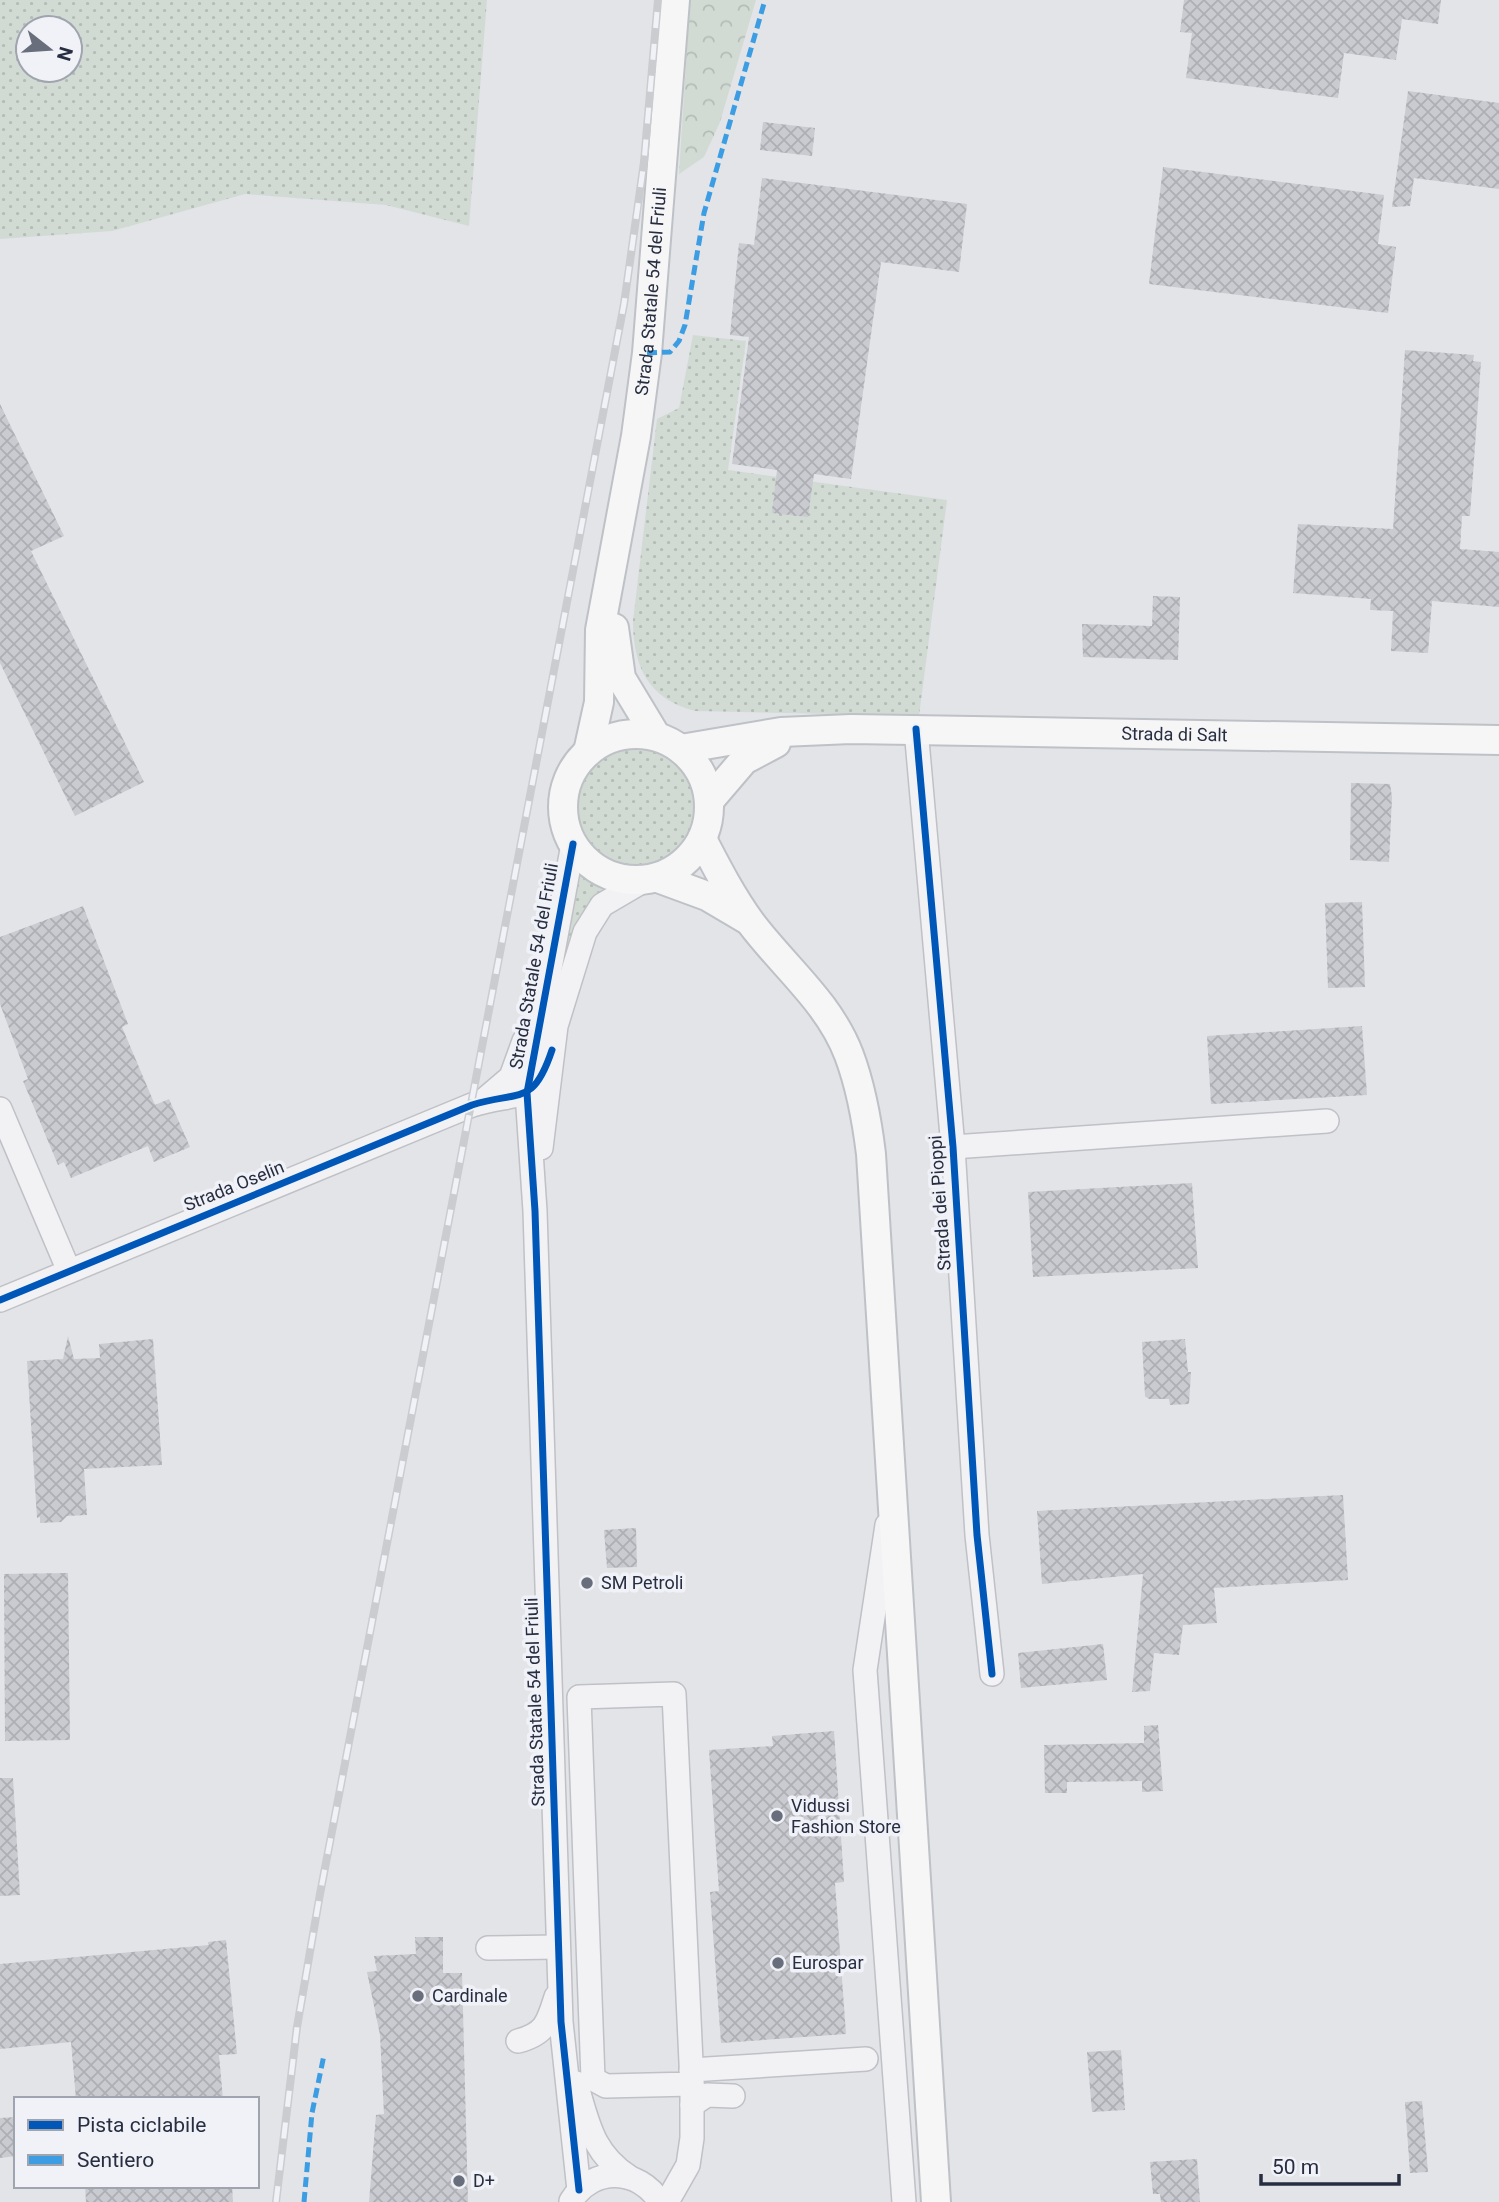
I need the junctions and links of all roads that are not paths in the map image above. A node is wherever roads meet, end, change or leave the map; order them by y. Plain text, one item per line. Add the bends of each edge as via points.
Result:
1 (675, 0) edge
2 (610, 580) junction
3 (851, 729) junction
4 (916, 730) junction
5 (656, 736) junction
6 (1499, 740) edge
7 (681, 749) junction
8 (588, 752) junction
9 (709, 802) junction
10 (702, 839) junction
11 (573, 844) junction
12 (651, 879) junction
13 (564, 891) junction
14 (751, 923) junction
15 (552, 1050) junction
16 (527, 1093) junction
17 (480, 1102) junction
18 (0, 1109) edge
19 (1327, 1121) dead end
20 (953, 1147) junction
21 (535, 1211) junction
22 (69, 1271) junction
23 (0, 1300) edge
24 (891, 1498) junction
25 (992, 1674) dead end
26 (558, 1947) junction
27 (488, 1948) dead end
28 (560, 1986) junction
29 (561, 2022) junction
30 (866, 2059) dead end
31 (692, 2087) junction
32 (566, 2092) junction
33 (733, 2096) dead end
34 (692, 2138) junction
35 (635, 2179) junction
36 (575, 2196) edge
37 (660, 2202) edge
38 (667, 2202) edge
39 (904, 2202) edge
40 (936, 2202) edge

1 - 2 main road, Strada Statale 54 del Friuli via 648,353
2 - 5 main road, Strada Statale 54 del Friuli via 621,678
2 - 8 main road, Strada Statale 54 del Friuli via 600,630 599,702
3 - 4 main road, Strada di Salt
3 - 7 main road via 781,732
3 - 9 main road via 777,742 758,750
4 - 6 main road, Strada di Salt
4 - 20 street, Strada dei Pioppi
5 - 7 main road, Strada Statale 54 del Friuli
5 - 8 main road, Strada Statale 54 del Friuli via 623,735
7 - 9 main road, Strada Statale 54 del Friuli via 700,770
8 - 11 main road, Strada Statale 54 del Friuli via 569,778 564,799
9 - 10 main road, Strada Statale 54 del Friuli
10 - 12 main road, Strada Statale 54 del Friuli via 688,860
10 - 14 main road
11 - 12 main road, Strada Statale 54 del Friuli via 599,871 620,879
11 - 13 street, Strada Statale 54 del Friuli
12 - 14 main road via 707,896
12 - 15 street, Strada Statale 54 del Friuli via 611,898 594,914 563,996
13 - 16 street, Strada Statale 54 del Friuli
13 - 17 street, Strada Statale 54 del Friuli via 540,934 519,1061 501,1088
14 - 24 main road via 831,1021 849,1054 866,1116 872,1154
15 - 16 street via 539,1081
15 - 21 street, Strada Statale 54 del Friuli
16 - 17 street, Strada Statale 54 del Friuli
16 - 21 street, Strada Statale 54 del Friuli
17 - 21 street, Strada Statale 54 del Friuli via 508,1115 522,1131
17 - 22 street, Strada Oselin
18 - 22 street
19 - 20 street
20 - 25 street, Strada dei Pioppi via 977,1535
21 - 26 street, Strada Statale 54 del Friuli
22 - 23 street, Strada Oselin
24 - 39 street via 865,1670
24 - 40 main road
26 - 27 street
26 - 28 street, Strada Statale 54 del Friuli
28 - 29 street, Strada Statale 54 del Friuli
28 - 32 street via 544,2027 537,2036 518,2041 554,2062
29 - 32 street, Strada Statale 54 del Friuli
29 - 35 street, Strada Statale 54 del Friuli via 598,2148 609,2164
30 - 31 street
31 - 31 street via 674,1694 579,1697 593,2079 606,2086
31 - 33 street via 707,2095
31 - 34 street
32 - 36 street, Strada Statale 54 del Friuli
34 - 35 street via 686,2153 668,2171
34 - 38 street via 685,2174
35 - 36 street, Strada Statale 54 del Friuli via 618,2175 597,2178
35 - 37 street, Strada Statale 54 del Friuli

